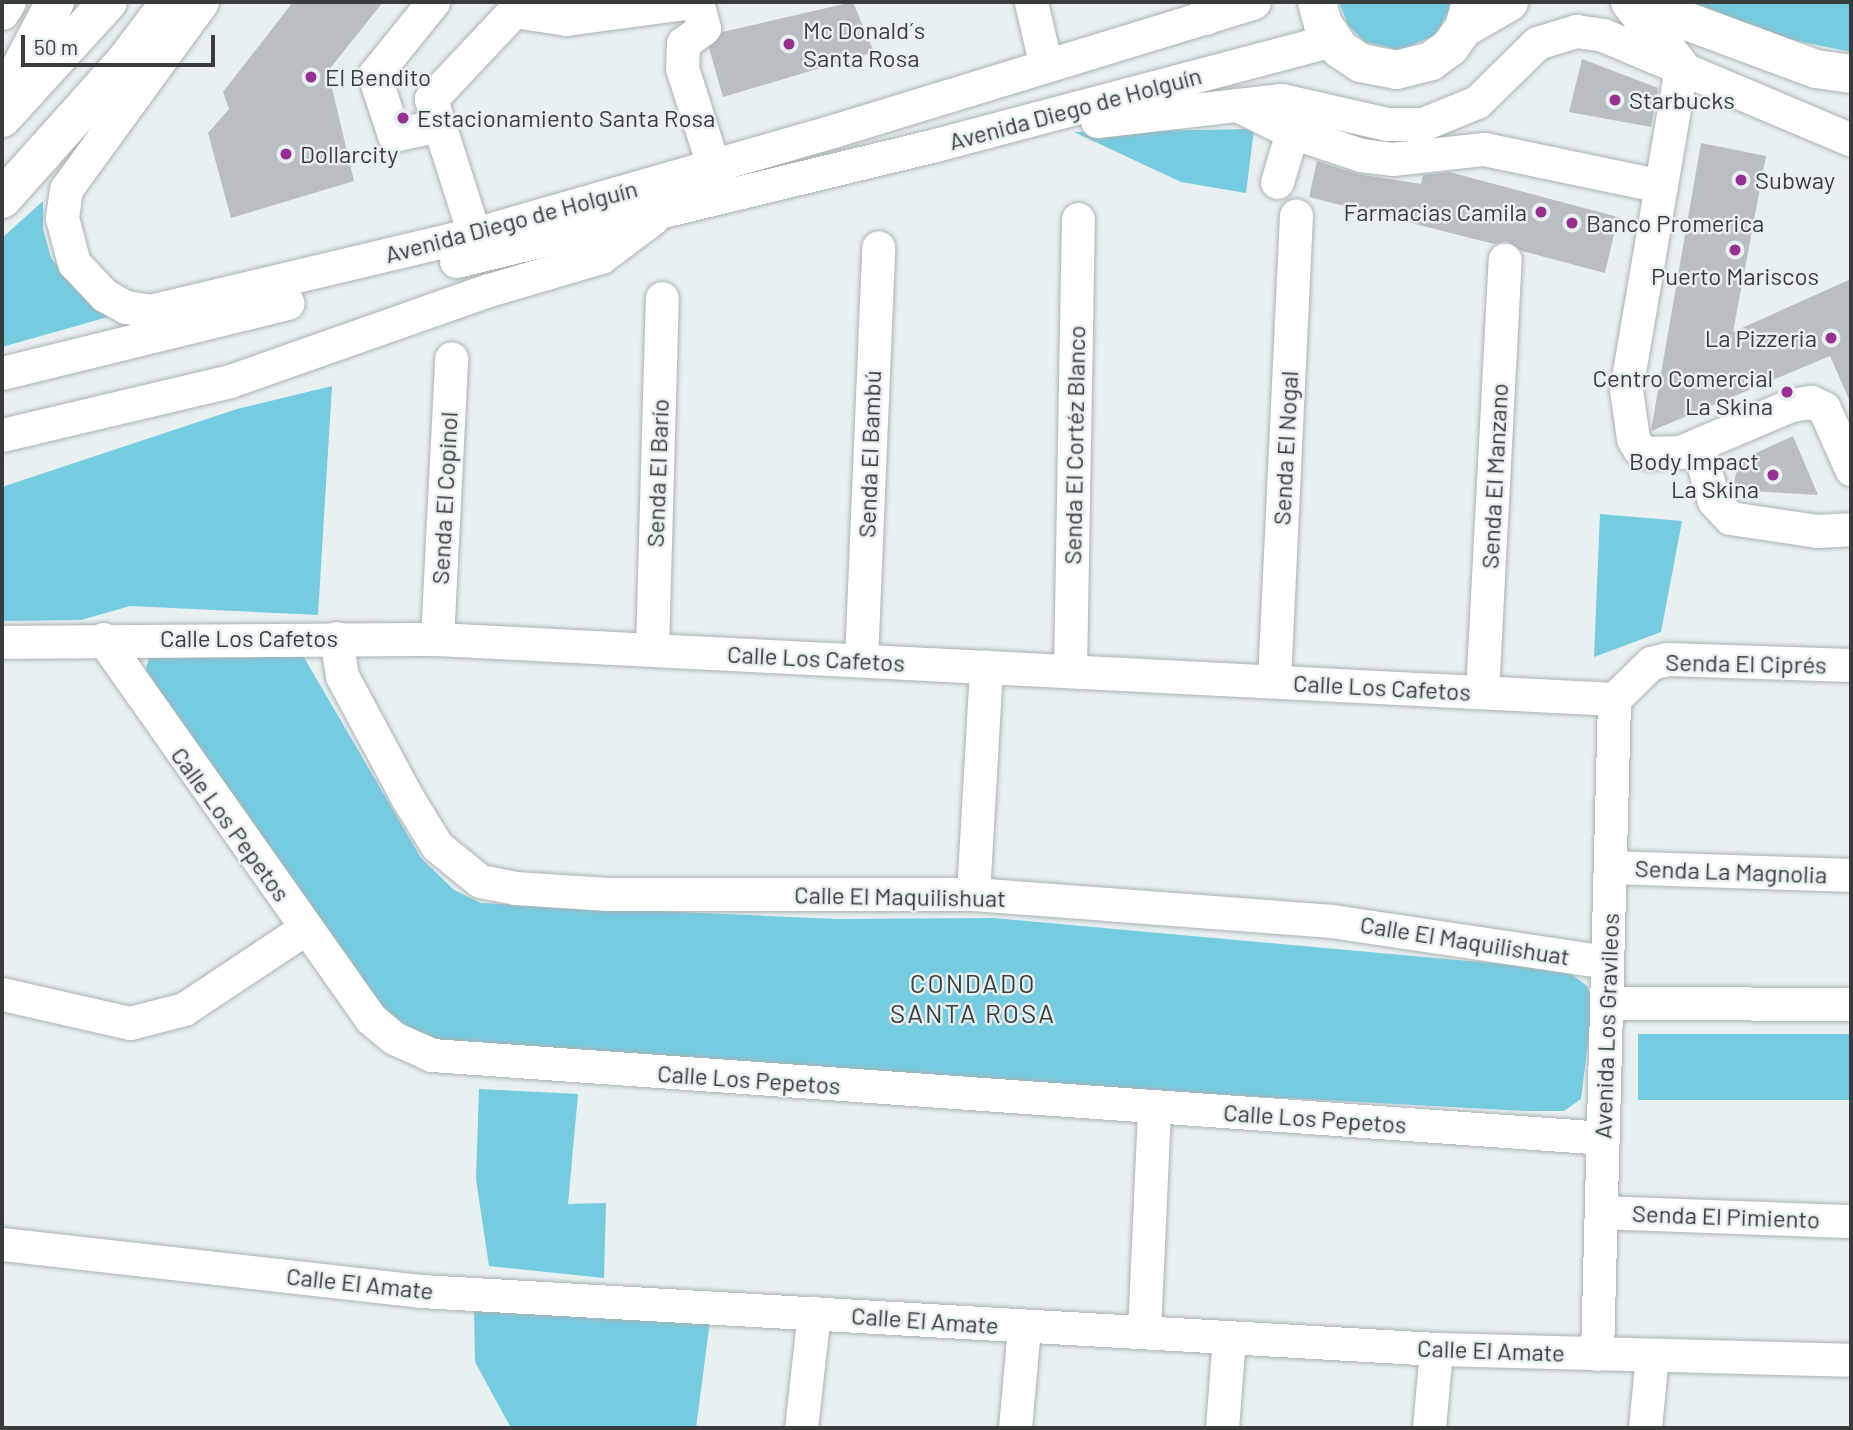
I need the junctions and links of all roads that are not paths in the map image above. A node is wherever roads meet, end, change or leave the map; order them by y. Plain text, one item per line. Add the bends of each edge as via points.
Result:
1 (9, 2) edge
2 (55, 2) edge
3 (108, 2) edge
4 (170, 2) edge
5 (202, 2) edge
6 (433, 2) edge
7 (1031, 2) edge
8 (1254, 2) edge
9 (1317, 2) edge
10 (1509, 2) edge
11 (1632, 2) edge
12 (682, 3) edge
13 (506, 7) edge
14 (1210, 9) edge
15 (570, 10) edge
16 (2, 13) edge
17 (1468, 15) edge
18 (1332, 40) junction
19 (1045, 62) junction
20 (1681, 68) junction
21 (1834, 71) edge
22 (1851, 89) edge
23 (2, 102) edge
24 (1235, 104) junction
25 (2, 118) edge
26 (440, 125) junction
27 (1292, 132) junction
28 (1851, 140) edge
29 (935, 145) junction
30 (713, 165) junction
31 (1277, 182) dead end
32 (1661, 186) junction
33 (2, 199) edge
34 (663, 210) junction
35 (1296, 216) dead end
36 (1078, 219) dead end
37 (474, 234) junction
38 (878, 247) dead end
39 (1505, 260) dead end
40 (662, 298) dead end
41 (451, 358) dead end
42 (2, 373) edge
43 (2, 435) edge
44 (1698, 447) junction
45 (1851, 469) edge
46 (1851, 529) edge
47 (336, 638) junction
48 (103, 639) junction
49 (437, 639) junction
50 (7, 641) edge
51 (652, 649) junction
52 (861, 660) junction
53 (1851, 665) edge
54 (986, 666) junction
55 (1070, 671) junction
56 (1274, 681) junction
57 (1482, 692) junction
58 (1614, 699) junction
59 (1610, 867) junction
60 (1851, 875) edge
61 (973, 894) junction
62 (306, 928) junction
63 (1607, 962) junction
64 (2, 994) edge
65 (1606, 1003) junction
66 (1851, 1004) edge
67 (1154, 1107) junction
68 (1603, 1138) junction
69 (1601, 1212) junction
70 (1851, 1221) edge
71 (2, 1244) edge
72 (814, 1313) junction
73 (1024, 1327) junction
74 (1144, 1331) junction
75 (1229, 1336) junction
76 (1436, 1349) junction
77 (1597, 1354) junction
78 (1652, 1355) junction
79 (1851, 1360) edge
80 (802, 1428) edge
81 (1015, 1428) edge
82 (1222, 1428) edge
83 (1429, 1428) edge
84 (1645, 1428) edge

1 - 16 street
2 - 23 main road
3 - 25 main road
4 - 33 main road via 127,59
5 - 37 street, Avenida Diego de Holguín via 66,189 62,218 68,250 83,276 104,295 126,307 150,310
6 - 26 street via 374,75 394,135
7 - 19 street
8 - 14 street, Avenida Diego de Holguín
9 - 18 main road
10 - 17 main road
11 - 20 main road
11 - 21 main road
12 - 15 street
12 - 30 street via 704,28 680,50
13 - 15 street
13 - 26 street via 431,99
14 - 19 street, Avenida Diego de Holguín
17 - 18 main road via 1441,55 1408,69 1372,67
18 - 29 street, Avenida Diego de Holguín
19 - 30 street, Avenida Diego de Holguín
20 - 24 street via 1603,34 1563,32 1525,52 1477,102 1423,124 1387,124 1282,100
20 - 28 street
20 - 32 street
21 - 22 street
24 - 27 street
24 - 29 street
26 - 37 street
27 - 31 street
27 - 32 street via 1376,157 1484,149
29 - 34 street, Avenida Diego de Holguín
30 - 37 street, Avenida Diego de Holguín
32 - 44 street via 1626,389 1631,433 1636,446 1649,453
34 - 42 street, Avenida Diego de Holguín
34 - 43 street via 601,257 489,290 230,380
35 - 56 street, Senda El Nogal
36 - 55 street, Senda El Cortéz Blanco
38 - 52 street, Senda El Bambú
39 - 57 street, Senda El Manzano
40 - 51 street, Senda El Barío
41 - 49 street, Senda El Copinol
44 - 45 street via 1791,405 1811,402 1824,408
44 - 46 street via 1714,501 1730,518 1817,531
47 - 48 street, Calle Los Cafetos
47 - 49 street, Calle Los Cafetos
47 - 61 street, Calle El Maquilishuat via 342,676 408,799 443,853 480,881 608,894
48 - 50 street, Calle Los Cafetos
48 - 62 street, Calle Los Pepetos
49 - 51 street, Calle Los Cafetos
51 - 52 street, Calle Los Cafetos
52 - 54 street, Calle Los Cafetos
53 - 58 street, Senda El Ciprés via 1667,659 1651,663
54 - 55 street, Calle Los Cafetos
54 - 61 street
55 - 56 street, Calle Los Cafetos
56 - 57 street, Calle Los Cafetos
57 - 58 street, Calle Los Cafetos
58 - 59 street, Avenida Los Gravileos
59 - 60 street, Senda La Magnolia
59 - 63 street, Avenida Los Gravileos
61 - 63 street, Calle El Maquilishuat via 1332,920
62 - 64 street via 184,1009 130,1023
62 - 67 street, Calle Los Pepetos via 376,1023 394,1038 432,1055
63 - 65 street, Avenida Los Gravileos
65 - 66 street
65 - 68 street, Avenida Los Gravileos
67 - 68 street, Calle Los Pepetos
67 - 74 street
68 - 69 street, Avenida Los Gravileos
69 - 70 street, Senda El Pimiento
69 - 77 street, Avenida Los Gravileos
71 - 72 street, Calle El Amate via 421,1291
72 - 73 street, Calle El Amate
72 - 80 street
73 - 74 street, Calle El Amate
73 - 81 street
74 - 75 street, Calle El Amate
75 - 76 street, Calle El Amate
75 - 82 street
76 - 77 street, Calle El Amate
76 - 83 street
77 - 78 street, Calle El Amate
78 - 79 street, Calle El Amate
78 - 84 street

